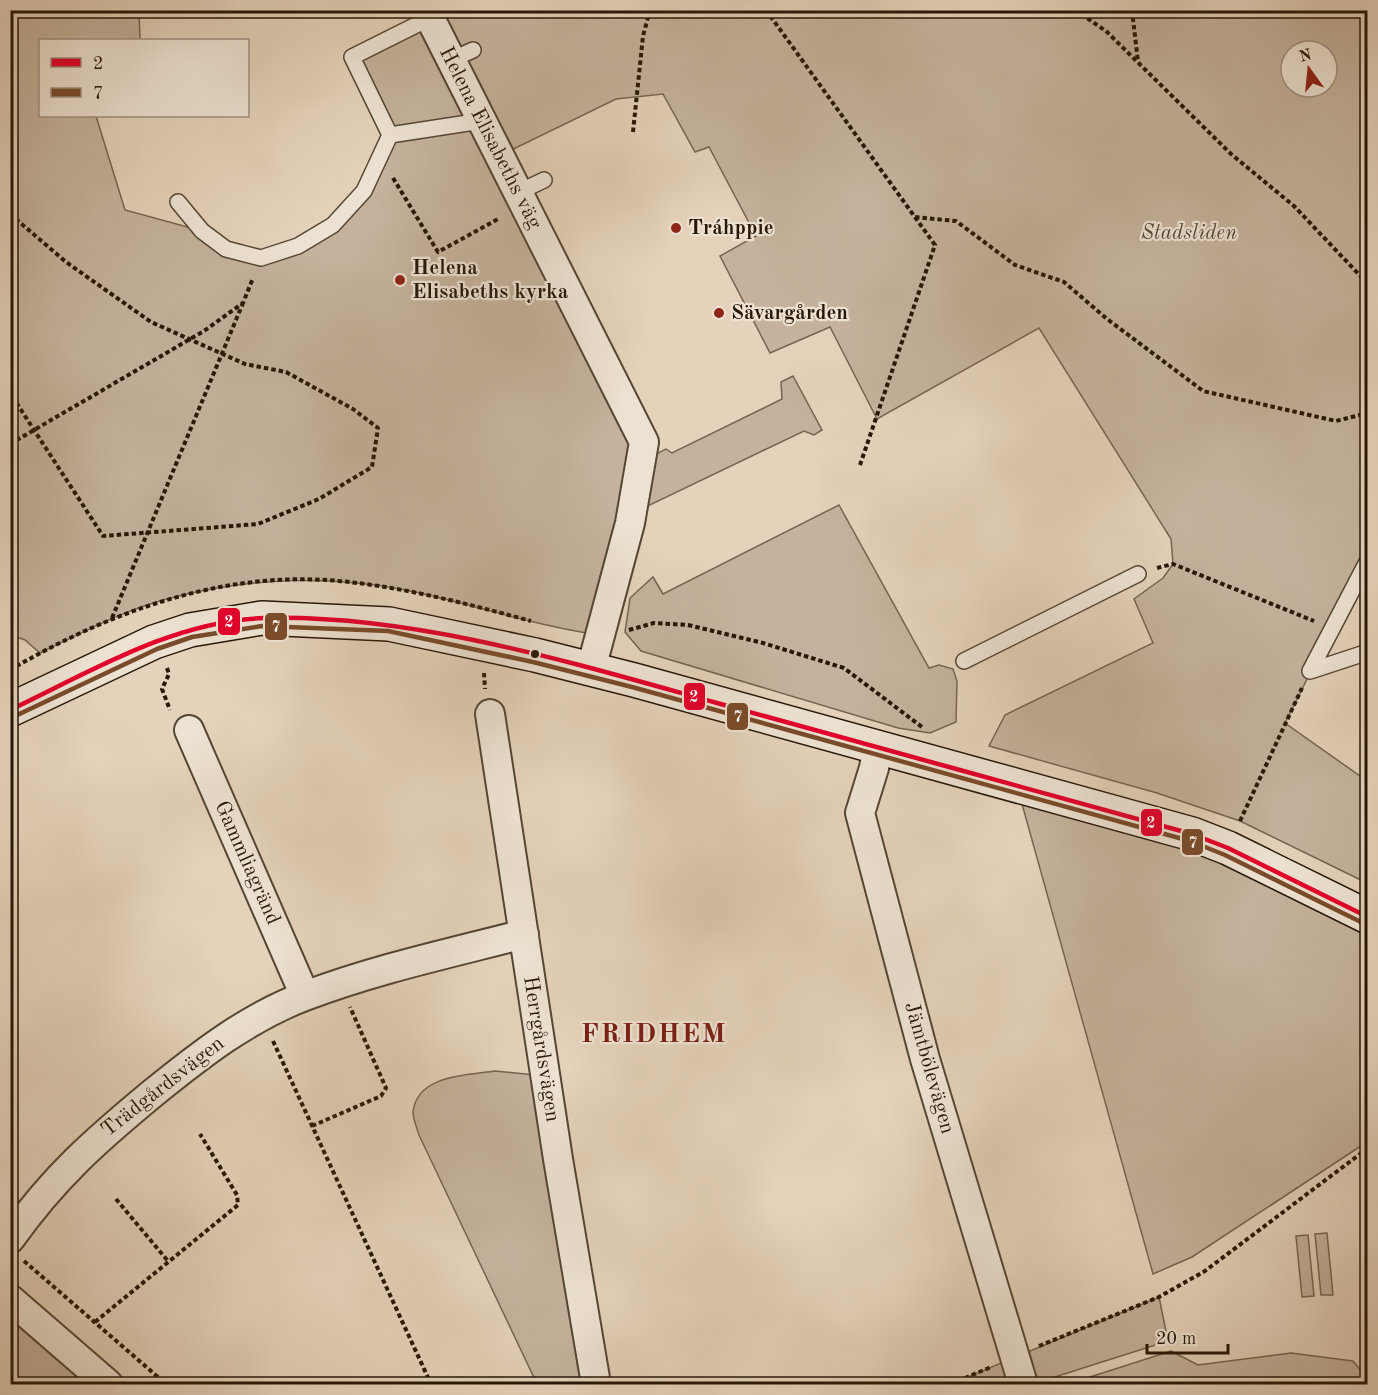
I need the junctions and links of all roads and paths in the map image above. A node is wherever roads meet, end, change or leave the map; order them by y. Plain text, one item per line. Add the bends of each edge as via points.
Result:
1 (650, 10) edge
2 (766, 10) edge
3 (1075, 10) edge
4 (1132, 10) edge
5 (428, 14) edge
6 (1138, 63) junction
7 (481, 121) junction
8 (633, 132) dead end
9 (390, 135) junction
10 (380, 157) junction
11 (544, 180) dead end
12 (521, 199) junction
13 (178, 202) dead end
14 (10, 214) edge
15 (915, 217) junction
16 (261, 258) junction
17 (1368, 284) edge
18 (243, 303) junction
19 (190, 340) junction
20 (222, 354) junction
21 (10, 393) edge
22 (1368, 413) edge
23 (34, 430) junction
24 (10, 444) edge
25 (860, 465) dead end
26 (147, 532) junction
27 (1368, 560) edge
28 (1138, 574) joint
29 (112, 619) dead end
30 (1332, 628) junction
31 (1368, 652) edge
32 (964, 661) dead end
33 (165, 663) dead end
34 (591, 669) junction
35 (1310, 671) junction
36 (10, 710) edge
37 (489, 714) dead end
38 (189, 730) joint
39 (877, 749) junction
40 (1240, 820) dead end
41 (1368, 917) edge
42 (524, 934) junction
43 (340, 985) junction
44 (305, 996) junction
45 (261, 1016) junction
46 (312, 1126) junction
47 (200, 1134) dead end
48 (1368, 1148) edge
49 (116, 1199) dead end
50 (15, 1249) edge
51 (168, 1261) junction
52 (10, 1299) edge
53 (96, 1322) junction
54 (1013, 1357) junction
55 (108, 1384) edge
56 (166, 1384) edge
57 (431, 1384) edge
58 (596, 1384) edge
59 (951, 1384) edge
60 (1023, 1384) edge

1 - 8 path via 643,36
2 - 15 path
3 - 6 path via 1106,31
4 - 6 path
5 - 7 street, Helena Elisabeths väg via 462,55
5 - 9 lane via 352,57
6 - 17 path via 1231,154 1294,206
7 - 9 lane
7 - 12 street, Helena Elisabeths väg
9 - 10 lane
10 - 12 path via 438,252
10 - 16 lane via 364,191 333,225 298,246
11 - 12 lane
12 - 34 street, Helena Elisabeths väg via 644,442 630,523
13 - 16 lane via 202,231 226,249
14 - 19 path via 66,262 151,322
15 - 22 path via 956,221 1015,265 1064,282 1203,391 1336,421
15 - 25 path via 935,245
16 - 18 path
18 - 19 path
18 - 20 path
19 - 20 path
19 - 23 path
20 - 26 path
20 - 26 path via 245,364 286,372 353,409 378,428 372,467 319,500 258,524
21 - 23 path
23 - 24 path
23 - 26 path via 103,536
26 - 29 path
27 - 30 lane
28 - 30 path via 1173,564
28 - 32 lane
30 - 35 lane
31 - 35 lane
33 - 38 path via 169,674 162,689 167,707
34 - 36 street via 388,624 262,618 190,630 154,642
34 - 39 street
35 - 40 path
37 - 42 street, Herrgårdsvägen
38 - 44 street, Gammliagränd
39 - 41 street via 1192,834
39 - 54 street, Jämtbölevägen via 860,813 925,1059
42 - 43 street, Trädgårdsvägen
42 - 58 street, Herrgårdsvägen
43 - 44 street, Trädgårdsvägen
43 - 46 path via 386,1088 381,1096
44 - 45 street, Trädgårdsvägen
45 - 46 path
45 - 50 street, Trädgårdsvägen via 212,1045 99,1137 61,1173
46 - 57 path
47 - 51 path via 237,1194 238,1205
48 - 54 path via 1205,1271 1159,1297
49 - 51 path
50 - 53 path
51 - 53 path
52 - 55 street
53 - 56 path
54 - 59 path
54 - 60 street, Jämtbölevägen

